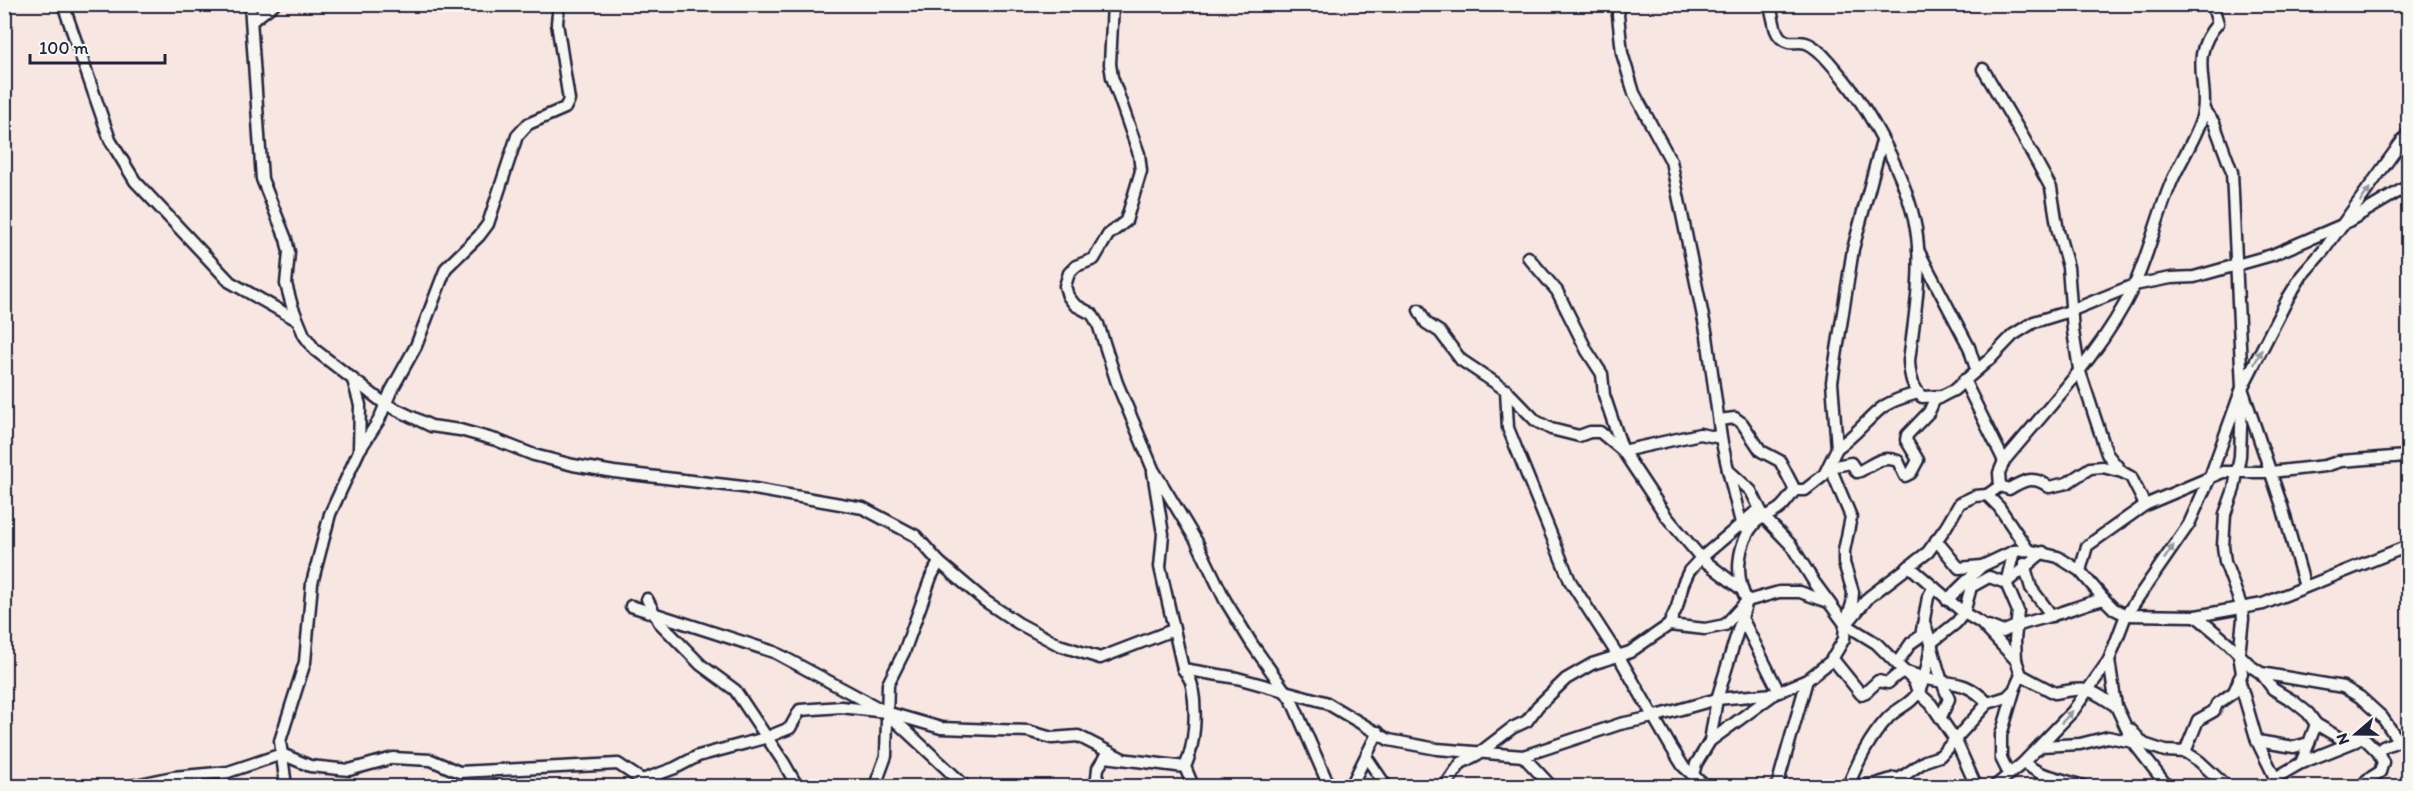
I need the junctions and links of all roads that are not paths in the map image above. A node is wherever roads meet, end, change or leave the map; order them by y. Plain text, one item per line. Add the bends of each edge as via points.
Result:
1 (63, 4) edge
2 (250, 4) edge
3 (274, 4) edge
4 (559, 4) edge
5 (1113, 4) edge
6 (1620, 4) edge
7 (1768, 4) edge
8 (2212, 4) edge
9 (2405, 4) edge
10 (2409, 12) edge
11 (252, 21) junction
12 (1983, 69) dead end
13 (2204, 110) junction
14 (2409, 133) edge
15 (1882, 141) junction
16 (2409, 186) edge
17 (2342, 225) junction
18 (1916, 248) junction
19 (1528, 257) dead end
20 (2237, 265) junction
21 (2134, 285) junction
22 (1419, 309) dead end
23 (2070, 310) junction
24 (297, 320) junction
25 (1977, 369) junction
26 (2079, 369) junction
27 (353, 380) junction
28 (1964, 380) junction
29 (2242, 388) junction
30 (1506, 390) junction
31 (1918, 393) junction
32 (1942, 396) junction
33 (385, 404) junction
34 (1719, 420) junction
35 (1721, 438) junction
36 (1837, 448) junction
37 (359, 451) junction
38 (1623, 451) junction
39 (2406, 456) dead end
40 (2004, 461) junction
41 (1830, 467) junction
42 (1153, 469) junction
43 (1728, 470) junction
44 (2122, 472) junction
45 (2236, 472) junction
46 (2271, 472) junction
47 (2210, 477) junction
48 (2000, 486) junction
49 (1795, 490) junction
50 (1988, 495) junction
51 (2145, 506) junction
52 (1764, 517) junction
53 (1741, 524) junction
54 (1744, 539) junction
55 (1936, 540) junction
56 (2409, 546) edge
57 (2021, 551) junction
58 (2043, 552) junction
59 (1701, 558) junction
60 (939, 562) junction
61 (1910, 566) junction
62 (1982, 566) junction
63 (2024, 568) junction
64 (2080, 571) junction
65 (2006, 583) junction
66 (1934, 587) junction
67 (2305, 587) junction
68 (1741, 589) junction
69 (647, 599) dead end
70 (2104, 599) junction
71 (1947, 600) junction
72 (1747, 601) junction
73 (1831, 603) junction
74 (631, 606) dead end
75 (2242, 608) junction
76 (1964, 613) junction
77 (656, 615) junction
78 (2126, 615) junction
79 (2052, 616) junction
80 (2196, 616) junction
81 (1742, 618) junction
82 (1924, 622) junction
83 (1981, 623) junction
84 (1845, 624) junction
85 (2017, 624) junction
86 (1669, 625) junction
87 (1173, 630) junction
88 (1932, 642) junction
89 (2239, 655) junction
90 (1619, 657) junction
91 (1833, 658) junction
92 (2016, 660) junction
93 (2109, 660) junction
94 (1897, 663) junction
95 (1184, 669) junction
96 (1905, 672) junction
97 (2261, 673) junction
98 (2021, 675) junction
99 (1925, 678) junction
100 (2239, 679) junction
101 (1807, 680) junction
102 (1940, 681) junction
103 (2090, 689) junction
104 (1284, 690) junction
105 (2014, 690) junction
106 (1776, 693) junction
107 (1919, 693) junction
108 (1717, 699) junction
109 (1988, 704) junction
110 (2116, 706) junction
111 (886, 712) junction
112 (1653, 717) junction
113 (1941, 717) junction
114 (2316, 724) junction
115 (2128, 728) junction
116 (1378, 732) junction
117 (765, 738) junction
118 (2365, 739) junction
119 (2403, 739) edge
120 (1710, 741) junction
121 (1956, 741) junction
122 (2257, 741) junction
123 (2133, 742) junction
124 (2309, 743) junction
125 (2035, 751) junction
126 (2186, 752) junction
127 (2378, 752) junction
128 (282, 754) junction
129 (1478, 754) junction
130 (1523, 756) junction
131 (1367, 758) junction
132 (1124, 759) junction
133 (2023, 763) junction
134 (2301, 763) junction
135 (1185, 767) junction
136 (1903, 774) junction
137 (2009, 774) junction
138 (1693, 775) junction
139 (642, 780) junction
140 (2277, 782) edge
141 (131, 786) edge
142 (286, 786) edge
143 (665, 786) edge
144 (797, 786) edge
145 (874, 786) edge
146 (965, 786) edge
147 (1096, 786) edge
148 (1193, 786) edge
149 (1329, 786) edge
150 (1351, 786) edge
151 (1386, 786) edge
152 (1445, 786) edge
153 (1551, 786) edge
154 (1705, 786) edge
155 (1777, 786) edge
156 (1848, 786) edge
157 (1854, 786) edge
158 (1889, 786) edge
159 (1976, 786) edge
160 (1995, 786) edge
161 (2083, 786) edge
162 (2167, 786) edge
163 (2226, 786) edge
164 (2362, 786) edge

1 - 24 street via 110,140 135,181 230,282
2 - 11 street
3 - 11 street
4 - 33 street via 557,23 568,105 528,124 517,136 488,224 446,268 416,346
5 - 42 street via 1112,77 1142,171 1126,221 1108,235 1095,259 1069,273 1065,286 1075,305 1092,314 1098,324 1117,383
6 - 34 street via 1622,53 1634,93 1671,161 1707,336
7 - 15 street via 1780,37 1789,44 1806,43 1817,50 1856,94
8 - 13 street via 2218,23 2208,33 2200,56
9 - 10 street
11 - 24 street via 262,179 286,239 286,284
12 - 23 street via 2050,188 2067,267
13 - 20 street via 2214,123 2232,172
13 - 21 street via 2171,183
17 -> 14 street
15 - 18 street via 1903,185 1916,229
15 - 36 street via 1853,249 1832,382
16 - 17 street
17 - 20 street via 2272,255
29 -> 17 street via 2302,275
18 - 25 street
18 - 31 street via 1909,362
19 - 38 street via 1557,291 1602,374 1604,395
20 - 21 street via 2194,277
20 - 29 street
21 - 23 street
21 - 26 street via 2100,344
22 - 30 street via 1426,323 1440,332 1461,360
23 - 25 street via 2027,326
23 - 26 street
24 - 27 street via 315,350
25 - 28 street
26 - 40 street
26 - 44 street via 2107,454
27 - 33 street
27 - 37 street via 360,405
28 - 32 street
28 - 40 street
29 - 45 street
29 - 46 street
29 - 47 street
30 - 38 street via 1536,421 1551,429 1579,436 1600,432
30 - 90 street via 1508,428 1570,581
31 - 32 street via 1922,397
31 - 36 street via 1879,409 1851,440
32 - 41 street via 1907,435 1918,460 1911,473 1905,476 1898,461 1888,458 1857,472 1851,463
33 - 37 street
33 - 60 street via 431,426 460,430 573,465 743,487 863,508 916,536
34 - 35 street
34 - 49 street via 1735,418 1742,423 1761,451 1780,461
35 - 38 street via 1700,434
35 - 43 street
36 - 41 street
37 - 128 street via 330,514 312,583 305,662 280,741
38 - 59 street via 1666,516
39 - 46 street
40 - 48 street
41 - 49 street via 1805,490
41 - 84 street via 1851,517 1844,563 1853,592
42 - 87 street via 1162,534 1160,567
42 - 104 street via 1197,542 1225,600
43 - 52 street via 1751,491
43 - 53 street
44 - 48 street via 2090,468 2058,486 2049,487 2033,479 2008,489
44 - 51 street via 2138,487
45 - 46 street
45 - 47 street
45 - 75 street via 2225,514 2223,546
46 - 67 street
47 - 51 street
78 -> 47 street via 2189,524
48 - 50 street
49 - 52 street via 1780,508
50 - 55 street via 1960,503
50 - 57 street via 1999,507
51 - 64 street via 2087,546
52 - 53 street via 1754,513
52 - 54 street
52 - 73 street via 1791,545
53 - 54 street
53 - 59 street
54 - 68 street via 1739,568
55 - 61 street
55 - 62 street via 1959,568
56 - 67 street
57 - 58 street
57 - 62 street
57 - 63 street
57 - 65 street
58 - 63 street
58 - 64 street
59 - 68 street
59 - 86 street via 1689,571
60 - 87 street via 1018,623 1059,645 1100,658
60 - 111 street via 888,684
61 - 66 street
61 - 84 street via 1869,597
62 - 71 street
63 - 65 street
63 - 79 street via 2031,588
64 - 70 street
65 - 76 street via 1989,577 1971,587
65 - 85 street via 2018,611
66 - 71 street
66 - 82 street via 1928,597
67 - 75 street
68 - 72 street
69 - 77 street
70 - 78 street
70 - 79 street
71 - 76 street
72 - 73 street via 1779,592 1800,592
72 - 81 street
72 - 86 street via 1725,625 1705,629
73 - 84 street
74 - 77 street
75 - 80 street
75 - 89 street
76 - 83 street
76 - 88 street
77 - 111 street via 774,651
77 - 117 street via 701,665 735,690
78 - 80 street
78 - 93 street
79 - 85 street
80 - 89 street
81 - 106 street
81 - 108 street
82 - 88 street
82 - 94 street via 1922,636
83 - 85 street via 2003,632
83 - 92 street
84 - 91 street via 1844,639
84 - 94 street via 1876,643
85 - 92 street
86 - 90 street
87 - 95 street
88 - 99 street
88 - 102 street
89 - 97 street
89 - 100 street
90 - 112 street
90 - 129 street via 1592,664 1566,679 1527,721
91 - 96 street via 1861,694 1878,681 1888,683
91 - 101 street
92 - 98 street
93 - 103 street
93 - 110 street
94 - 96 street
95 - 104 street
95 - 135 street via 1192,684 1193,717 1191,754
96 - 99 street
96 - 107 street
97 - 114 street via 2273,689 2294,701
97 - 119 street via 2343,687
98 - 103 street via 2055,693 2072,688
98 - 105 street
99 - 102 street
99 - 107 street
100 - 122 street
100 - 126 street via 2234,692 2198,720
101 - 106 street
101 - 155 street
102 - 109 street via 1961,683
102 - 113 street via 1949,699
103 - 110 street
125 -> 103 street
104 - 116 street via 1325,702
104 - 149 street
105 - 109 street
105 - 137 street via 2001,735 2001,758
106 - 108 street
106 - 120 street
107 - 113 street
107 - 156 street via 1888,718 1869,742
108 - 112 street
108 - 120 street
109 - 121 street
110 - 115 street
111 - 117 street via 841,707 800,710 790,728
111 - 132 street via 940,729 1028,732 1052,738 1078,736
111 - 145 street via 886,756
111 - 146 street
112 - 130 street
112 - 138 street via 1683,766
113 - 121 street
114 - 118 street via 2338,737
114 - 124 street
115 - 123 street
115 - 126 street via 2144,744
116 - 129 street via 1389,740 1409,745
116 - 131 street
117 - 139 street via 698,756
117 - 144 street
118 - 127 street
118 - 134 street
119 - 127 street
120 - 138 street
121 - 136 street via 1940,756
121 - 159 street
122 - 124 street via 2294,747
122 - 140 street
123 - 125 street via 2108,737 2080,744 2041,746
123 - 162 street
124 - 134 street
125 - 133 street
126 - 163 street
127 - 164 street via 2383,762 2380,772
128 - 139 street via 310,766 349,770 393,758 431,760 459,772 618,764
128 - 141 street via 228,772
128 - 142 street
129 - 130 street
129 - 152 street via 1461,763
130 - 153 street
131 - 150 street
131 - 151 street
132 - 135 street
132 - 147 street via 1105,757 1098,768
133 - 137 street
133 - 161 street via 2040,773
134 - 140 street
135 - 148 street
136 - 157 street via 1876,784
136 - 158 street
137 - 160 street
138 - 154 street
139 - 143 street

